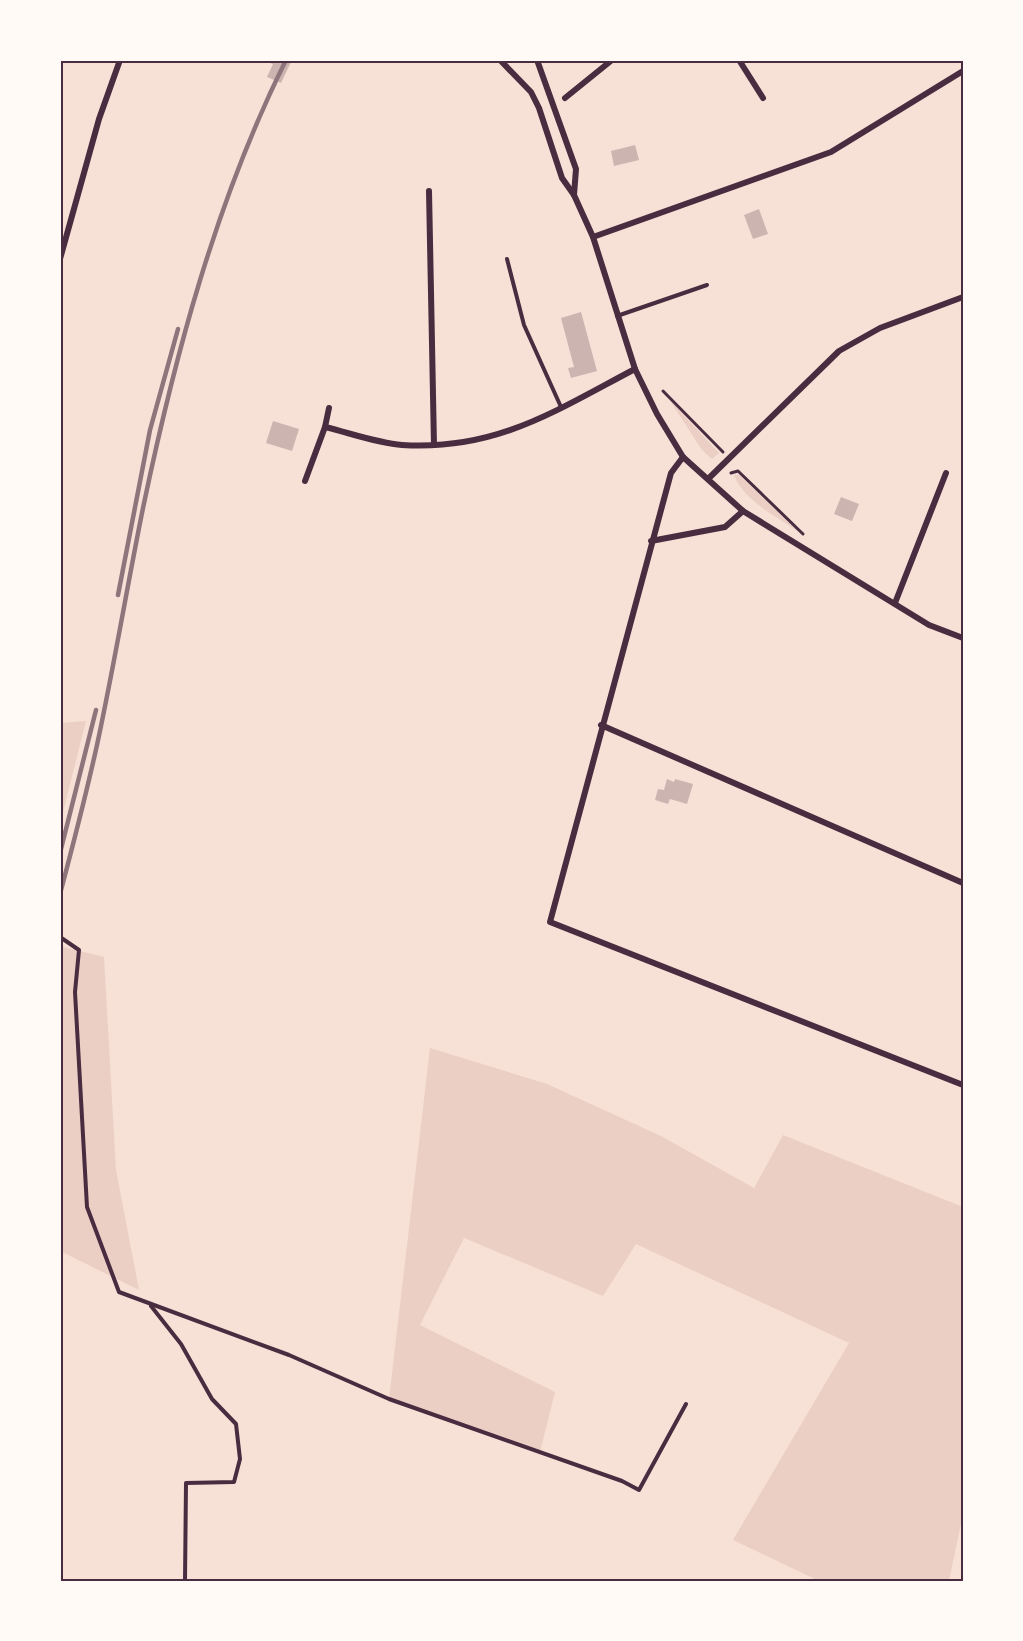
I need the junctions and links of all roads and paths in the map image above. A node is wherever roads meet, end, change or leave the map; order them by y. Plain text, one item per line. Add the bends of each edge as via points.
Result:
1 (120, 60) edge
2 (500, 60) edge
3 (537, 60) edge
4 (612, 60) edge
5 (739, 60) edge
6 (963, 71) edge
7 (565, 98) dead end
8 (763, 98) dead end
9 (429, 191) dead end
10 (574, 195) junction
11 (63, 232) edge
12 (593, 237) junction
13 (60, 259) edge
14 (507, 259) dead end
15 (707, 285) dead end
16 (963, 297) edge
17 (616, 316) junction
18 (635, 369) junction
19 (663, 391) dead end
20 (561, 407) junction
21 (330, 408) dead end
22 (325, 427) junction
23 (434, 445) junction
24 (684, 457) junction
25 (717, 460) dead end
26 (731, 473) dead end
27 (946, 473) dead end
28 (708, 479) junction
29 (304, 481) dead end
30 (743, 511) junction
31 (651, 541) junction
32 (810, 542) dead end
33 (895, 603) junction
34 (963, 638) edge
35 (601, 725) junction
36 (963, 882) edge
37 (60, 937) edge
38 (963, 1085) edge
39 (150, 1305) junction
40 (686, 1404) dead end
41 (185, 1581) edge

1 - 11 street
2 - 10 street via 531,92 562,178
3 - 10 street via 576,169
4 - 7 street
5 - 8 street
6 - 12 street via 831,152
9 - 23 street
10 - 12 street
11 - 13 street
12 - 17 street
14 - 20 lane via 524,325
15 - 17 lane
16 - 28 street via 880,328 839,351
17 - 18 street
18 - 20 street
18 - 24 street
19 - 25 path via 723,453
20 - 23 street via 496,436
21 - 22 street
22 - 23 street via 399,445
22 - 29 street
24 - 28 street
24 - 31 street via 670,473
26 - 32 path via 738,471
27 - 33 street
28 - 30 street
30 - 31 street via 725,527
30 - 33 street
31 - 35 street
33 - 34 street via 929,625
35 - 36 street
35 - 38 street via 550,922
37 - 39 lane via 79,950 75,992 87,1207 119,1292
39 - 40 lane via 289,1355 389,1399 639,1490
39 - 41 lane via 181,1344 212,1399 236,1424 240,1459 234,1482 186,1483

